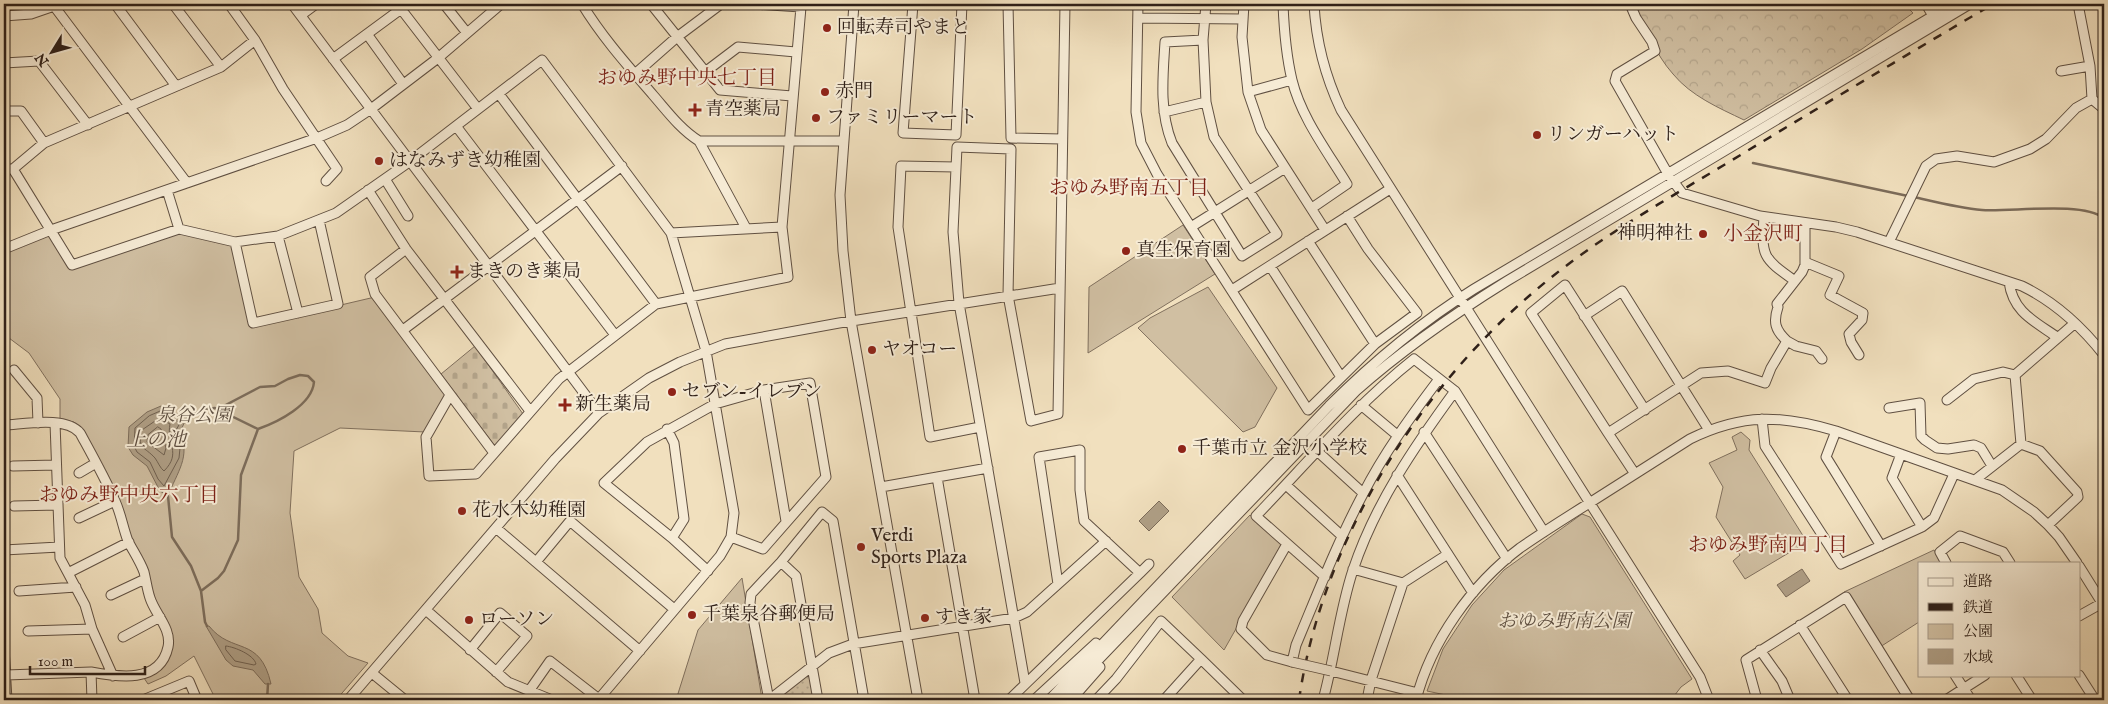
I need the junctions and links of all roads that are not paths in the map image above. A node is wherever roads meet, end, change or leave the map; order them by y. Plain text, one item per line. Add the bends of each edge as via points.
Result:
1 (115, 4) edge
2 (173, 4) edge
3 (229, 4) edge
4 (292, 4) edge
5 (316, 4) edge
6 (444, 4) edge
7 (501, 4) edge
8 (582, 4) edge
9 (651, 4) edge
10 (721, 4) edge
11 (753, 4) edge
12 (854, 4) edge
13 (913, 4) edge
14 (962, 4) edge
15 (1008, 4) edge
16 (1065, 4) edge
17 (1138, 4) edge
18 (1206, 4) edge
19 (1244, 4) edge
20 (1283, 4) edge
21 (1314, 4) edge
22 (1630, 4) edge
23 (1926, 4) edge
24 (1953, 4) edge
25 (1970, 4) edge
26 (2078, 4) edge
27 (57, 5) edge
28 (404, 6) edge
29 (4, 16) edge
30 (301, 16) junction
31 (1933, 16) junction
32 (1138, 18) junction
33 (1206, 18) junction
34 (1243, 19) junction
35 (467, 33) junction
36 (367, 34) junction
37 (677, 37) junction
38 (255, 40) junction
39 (1203, 40) junction
40 (796, 52) junction
41 (438, 58) junction
42 (333, 59) junction
43 (4, 63) edge
44 (2090, 66) junction
45 (221, 67) junction
46 (2061, 71) dead end
47 (705, 72) junction
48 (634, 74) junction
49 (1292, 80) junction
50 (403, 84) junction
51 (176, 86) junction
52 (1248, 92) junction
53 (499, 94) junction
54 (792, 96) junction
55 (2092, 98) junction
56 (1206, 102) junction
57 (130, 106) junction
58 (371, 109) junction
59 (478, 109) junction
60 (2104, 109) edge
61 (4, 112) edge
62 (1164, 112) junction
63 (88, 125) junction
64 (456, 126) junction
65 (317, 138) junction
66 (1062, 139) junction
67 (699, 140) junction
68 (790, 141) junction
69 (843, 141) junction
70 (44, 143) junction
71 (409, 162) junction
72 (622, 166) junction
73 (956, 167) junction
74 (1285, 168) junction
75 (8, 169) edge
76 (1671, 178) junction
77 (385, 179) junction
78 (326, 180) dead end
79 (187, 184) junction
80 (1390, 189) junction
81 (167, 190) junction
82 (368, 190) junction
83 (1248, 191) junction
84 (578, 199) junction
85 (1312, 208) junction
86 (1214, 212) junction
87 (408, 216) dead end
88 (1347, 216) junction
89 (1764, 217) junction
90 (319, 220) junction
91 (1805, 223) junction
92 (782, 227) junction
93 (1191, 227) junction
94 (746, 228) junction
95 (179, 229) junction
96 (51, 230) junction
97 (536, 230) junction
98 (1325, 230) junction
99 (671, 233) junction
100 (278, 236) junction
101 (1308, 241) junction
102 (235, 242) junction
103 (1889, 242) junction
104 (4, 249) edge
105 (406, 249) junction
106 (1805, 262) junction
107 (488, 265) junction
108 (1270, 266) junction
109 (1795, 281) junction
110 (2009, 282) junction
111 (1060, 288) junction
112 (1232, 290) junction
113 (1008, 295) junction
114 (691, 297) junction
115 (445, 298) junction
116 (1460, 298) junction
117 (959, 303) junction
118 (656, 304) junction
119 (1466, 307) junction
120 (910, 311) junction
121 (298, 313) junction
122 (1584, 316) junction
123 (851, 321) junction
124 (2075, 323) junction
125 (403, 330) junction
126 (614, 335) junction
127 (2058, 336) junction
128 (1787, 341) junction
129 (1375, 344) junction
130 (706, 351) junction
131 (1859, 355) dead end
132 (2104, 355) edge
133 (1822, 359) dead end
134 (14, 370) dead end
135 (568, 372) junction
136 (2015, 375) junction
137 (1341, 376) junction
138 (1439, 379) junction
139 (1682, 386) junction
140 (764, 390) junction
141 (1455, 391) junction
142 (450, 395) junction
143 (1947, 400) dead end
144 (715, 404) junction
145 (1361, 405) junction
146 (1889, 408) dead end
147 (1646, 410) junction
148 (530, 411) junction
149 (598, 413) junction
150 (1762, 419) junction
151 (38, 423) junction
152 (55, 423) junction
153 (4, 425) edge
154 (980, 427) junction
155 (667, 429) junction
156 (1709, 430) junction
157 (1836, 430) junction
158 (1424, 432) junction
159 (1608, 433) junction
160 (1397, 435) junction
161 (2021, 444) junction
162 (1317, 451) junction
163 (494, 453) junction
164 (1901, 454) junction
165 (96, 463) junction
166 (56, 465) junction
167 (13, 466) dead end
168 (1992, 466) junction
169 (988, 468) junction
170 (79, 473) dead end
171 (1635, 474) junction
172 (1954, 474) junction
173 (1397, 475) junction
174 (937, 477) junction
175 (1974, 480) junction
176 (1286, 484) junction
177 (880, 486) junction
178 (1363, 493) junction
179 (115, 501) junction
180 (1590, 503) junction
181 (57, 505) junction
182 (14, 506) dead end
183 (79, 518) dead end
184 (786, 521) junction
185 (2048, 524) junction
186 (1922, 527) junction
187 (496, 528) junction
188 (1544, 532) junction
189 (1342, 536) junction
190 (732, 537) junction
191 (672, 538) junction
192 (1106, 541) junction
193 (129, 542) junction
194 (1287, 544) junction
195 (1880, 546) junction
196 (59, 547) junction
197 (4, 550) edge
198 (1448, 554) junction
199 (1507, 559) junction
200 (536, 562) junction
201 (781, 562) junction
202 (1945, 562) edge
203 (2009, 562) edge
204 (2076, 562) edge
205 (1149, 564) dead end
206 (2080, 568) edge
207 (1353, 569) junction
208 (708, 570) junction
209 (68, 573) junction
210 (1140, 573) junction
211 (1325, 577) junction
212 (145, 579) junction
213 (1403, 583) junction
214 (1058, 584) junction
215 (76, 587) junction
216 (19, 591) dead end
217 (1473, 593) junction
218 (111, 596) dead end
219 (2104, 604) edge
220 (674, 609) junction
221 (426, 610) junction
222 (2080, 616) edge
223 (160, 617) junction
224 (1014, 618) junction
225 (1120, 625) junction
226 (1800, 625) junction
227 (964, 626) junction
228 (92, 629) junction
229 (28, 630) dead end
230 (1129, 630) junction
231 (907, 634) junction
232 (123, 637) dead end
233 (853, 644) junction
234 (4, 648) edge
235 (470, 650) junction
236 (1760, 650) junction
237 (640, 651) junction
238 (1201, 659) junction
239 (1292, 662) junction
240 (812, 665) junction
241 (1331, 671) junction
242 (91, 672) junction
243 (496, 672) junction
244 (372, 673) junction
245 (6, 675) junction
246 (113, 676) junction
247 (1956, 676) edge
248 (1983, 676) edge
249 (2017, 676) edge
250 (2080, 676) edge
251 (1371, 680) junction
252 (1026, 683) junction
253 (1963, 689) junction
254 (529, 691) junction
255 (1417, 696) edge
256 (158, 697) edge
257 (7, 700) edge
258 (92, 700) edge
259 (143, 700) edge
260 (197, 700) edge
261 (348, 700) edge
262 (405, 700) edge
263 (552, 700) edge
264 (598, 700) edge
265 (768, 700) edge
266 (818, 700) edge
267 (864, 700) edge
268 (918, 700) edge
269 (975, 700) edge
270 (1009, 700) edge
271 (1034, 700) edge
272 (1049, 700) edge
273 (1060, 700) edge
274 (1071, 700) edge
275 (1096, 700) edge
276 (1166, 700) edge
277 (1243, 700) edge
278 (1323, 700) edge
279 (1367, 700) edge
280 (1709, 700) edge
281 (1757, 700) edge
282 (1790, 700) edge
283 (1848, 700) edge
284 (1910, 700) edge
285 (1946, 700) edge
286 (1971, 700) edge
287 (2032, 700) edge
288 (2095, 700) edge

1 - 51 street
2 - 45 street
3 - 38 street
4 - 30 street
5 - 30 street
6 - 35 street
7 - 35 street
8 - 48 street
9 - 37 street
10 - 37 street
11 - 40 street via 801,7
12 - 69 street
13 - 14 street via 903,133 956,135
15 - 66 street via 1011,138
16 - 66 street
17 - 32 street
18 - 33 street
19 - 34 street
20 - 49 street
21 - 80 street via 1317,36 1333,93
22 - 76 street via 1655,51 1617,74 1615,81
23 - 31 street
24 - 31 street
25 - 76 street
26 - 44 street
27 - 29 street via 32,14
27 - 57 street
28 - 36 street
28 - 41 street
30 - 42 street
31 - 76 street
32 - 33 street
32 - 93 street via 1136,112 1141,143
33 - 34 street
33 - 39 street
34 - 52 street
35 - 41 street
36 - 42 street
36 - 50 street
37 - 47 street
37 - 48 street
38 - 45 street
38 - 65 street
39 - 56 street
39 - 62 street via 1165,42
40 - 47 street via 738,47
40 - 54 street
41 - 50 street
41 - 59 street
42 - 58 street
43 - 63 street via 39,61
44 - 46 street
44 - 55 street
45 - 51 street
47 - 54 street via 720,90
48 - 67 street via 686,133
49 - 52 street
49 - 85 street via 1310,123 1347,184
50 - 58 street
51 - 57 street
52 - 74 street via 1261,130
53 - 59 street
53 - 72 street via 542,60
53 - 84 street
54 - 68 street
55 - 60 street
55 - 103 street via 2030,149 1994,162 1957,156 1936,159 1926,166
56 - 62 street
56 - 83 street via 1214,137
57 - 63 street
57 - 79 street
58 - 65 street via 347,125
58 - 71 street
59 - 64 street
61 - 70 street via 21,111
62 - 86 street via 1166,130 1172,143
63 - 70 street
64 - 71 street
64 - 97 street
65 - 78 street via 337,169
65 - 79 street
66 - 111 street
67 - 68 street
67 - 94 street
68 - 69 street
68 - 92 street
69 - 123 street via 841,221
70 - 75 street
71 - 77 street
71 - 107 street
72 - 84 street
72 - 99 street
73 - 113 street via 957,147 1011,149
73 - 117 street via 953,232
73 - 120 street via 901,166 898,227
74 - 83 street
74 - 85 street
75 - 96 street
76 - 89 street via 1686,196
76 - 116 street
76 - 119 street
77 - 82 street
77 - 87 street
79 - 81 street
80 - 88 street
80 - 116 street
81 - 95 street
81 - 96 street
82 - 90 street via 336,213
82 - 105 street
83 - 86 street
83 - 86 street via 1277,234 1242,256
84 - 97 street
84 - 118 street
85 - 98 street
86 - 93 street
88 - 98 street
88 - 129 street via 1417,313
89 - 91 street
89 - 109 street via 1762,243 1769,262
90 - 100 street
90 - 121 street via 338,304
91 - 103 street via 1836,227
91 - 106 street
92 - 94 street
92 - 114 street via 788,276
93 - 112 street
94 - 99 street
95 - 96 street via 72,265
95 - 102 street
96 - 104 street
97 - 107 street
97 - 126 street
98 - 101 street
99 - 114 street
100 - 102 street
100 - 121 street
101 - 108 street
101 - 129 street
102 - 121 street via 253,323
103 - 110 street
105 - 115 street
105 - 125 street via 370,277 375,294
106 - 109 street
106 - 131 street via 1840,276 1830,295 1862,313 1862,320 1849,334
107 - 115 street
107 - 135 street
108 - 112 street
108 - 137 street
109 - 128 street via 1777,304 1774,318 1775,326
110 - 124 street via 2048,300
110 - 127 street via 2011,297 2027,316
111 - 113 street
111 - 113 street via 1058,414 1031,421
112 - 137 street via 1308,410
113 - 117 street
114 - 118 street
114 - 130 street
115 - 125 street
115 - 148 street
116 - 119 street
116 - 225 street via 1397,343 1350,385
117 - 120 street
117 - 154 street
118 - 126 street
119 - 180 street
119 - 230 street via 1356,391
120 - 123 street
120 - 154 street via 930,437
122 - 139 street via 1622,291
122 - 147 street
122 - 159 street via 1565,284 1531,313
123 - 130 street via 726,344
123 - 177 street
124 - 127 street
124 - 132 street
125 - 142 street
126 - 135 street
127 - 136 street
128 - 133 street via 1816,351
128 - 139 street via 1765,383 1728,371 1701,373
129 - 137 street
130 - 144 street
130 - 149 street via 650,378
134 - 151 street via 37,398
135 - 148 street
135 - 149 street
136 - 143 street via 2003,372 1974,379
136 - 161 street
138 - 141 street
138 - 145 street via 1414,359
138 - 160 street
139 - 147 street
139 - 156 street
140 - 144 street
140 - 184 street
140 - 184 street via 810,383 826,476
141 - 158 street
141 - 188 street
142 - 163 street
142 - 163 street via 426,438 429,476 476,474
144 - 155 street
144 - 190 street via 734,513
145 - 160 street
145 - 162 street
146 - 168 street via 1920,403 1921,436 1925,440 1937,448 1974,445 1981,448
147 - 159 street
148 - 163 street
149 - 187 street
150 - 156 street via 1744,420
150 - 157 street via 1795,420
150 - 195 street via 1765,446 1841,564
151 - 152 street
151 - 153 street
152 - 165 street via 76,428
152 - 166 street
154 - 169 street
155 - 191 street via 674,443 684,519
155 - 191 street via 647,442 604,483
156 - 171 street
157 - 164 street
157 - 195 street via 1826,457
158 - 173 street
158 - 199 street
159 - 171 street
160 - 178 street
161 - 168 street
161 - 185 street via 2040,451 2077,492 2078,497
162 - 176 street
162 - 178 street
164 - 172 street
164 - 186 street via 1892,478
165 - 170 street
165 - 179 street
166 - 167 street
166 - 181 street
168 - 175 street
169 - 174 street
169 - 224 street
171 - 180 street
172 - 175 street
172 - 186 street via 1934,518
173 - 198 street
173 - 207 street via 1370,526
174 - 177 street
174 - 227 street
175 - 185 street via 2002,490
176 - 189 street
176 - 194 street via 1256,516
177 - 231 street
178 - 189 street
179 - 183 street
179 - 193 street
180 - 188 street
180 - 280 street via 1700,677
181 - 182 street
181 - 196 street
184 - 190 street via 763,549
185 - 204 street
186 - 195 street
187 - 200 street
187 - 221 street
188 - 199 street
189 - 211 street
190 - 208 street
191 - 208 street
192 - 210 street
192 - 214 street
192 - 214 street via 1084,521 1080,450 1039,457
193 - 209 street
193 - 212 street
194 - 211 street
194 - 239 street via 1241,629 1267,655
196 - 197 street
196 - 209 street via 60,558
198 - 213 street
198 - 217 street
199 - 217 street
200 - 220 street via 570,522
200 - 237 street
201 - 233 street via 822,512 833,521
201 - 240 street via 796,576
201 - 265 street via 751,594 750,603
202 - 203 street via 1940,552 1960,536 2003,552
205 - 210 street
206 - 219 street
207 - 213 street
207 - 241 street
208 - 220 street
209 - 215 street
210 - 252 street
211 - 239 street
212 - 218 street
212 - 223 street
213 - 251 street
214 - 224 street via 1039,603
215 - 216 street
215 - 228 street
217 - 255 street via 1442,639
219 - 222 street
220 - 237 street
221 - 235 street
221 - 244 street
223 - 232 street
223 - 246 street via 168,638 161,662 141,675
224 - 227 street
224 - 252 street
225 - 271 street via 1108,631
225 - 272 street
226 - 236 street
226 - 283 street
226 - 284 street via 1846,597
227 - 231 street
227 - 269 street
228 - 229 street
228 - 246 street
230 - 273 street
230 - 274 street via 1125,640
231 - 233 street
231 - 268 street
233 - 240 street
233 - 267 street
234 - 245 street
235 - 243 street
235 - 243 street via 500,613 527,636
236 - 281 street via 1746,660
236 - 282 street via 1782,681
237 - 264 street
238 - 275 street via 1161,621
238 - 276 street
238 - 277 street
239 - 241 street, bridge
240 - 265 street
240 - 266 street
241 - 251 street
241 - 278 street
242 - 245 street
242 - 246 street
242 - 258 street
243 - 254 street via 508,682
244 - 261 street
244 - 262 street
245 - 257 street
247 - 253 street
248 - 253 street
249 - 287 street
250 - 288 street
251 - 255 street
251 - 279 street
252 - 270 street
253 - 285 street
253 - 286 street
254 - 263 street
254 - 264 street via 550,661
256 - 259 street
256 - 260 street via 189,681

